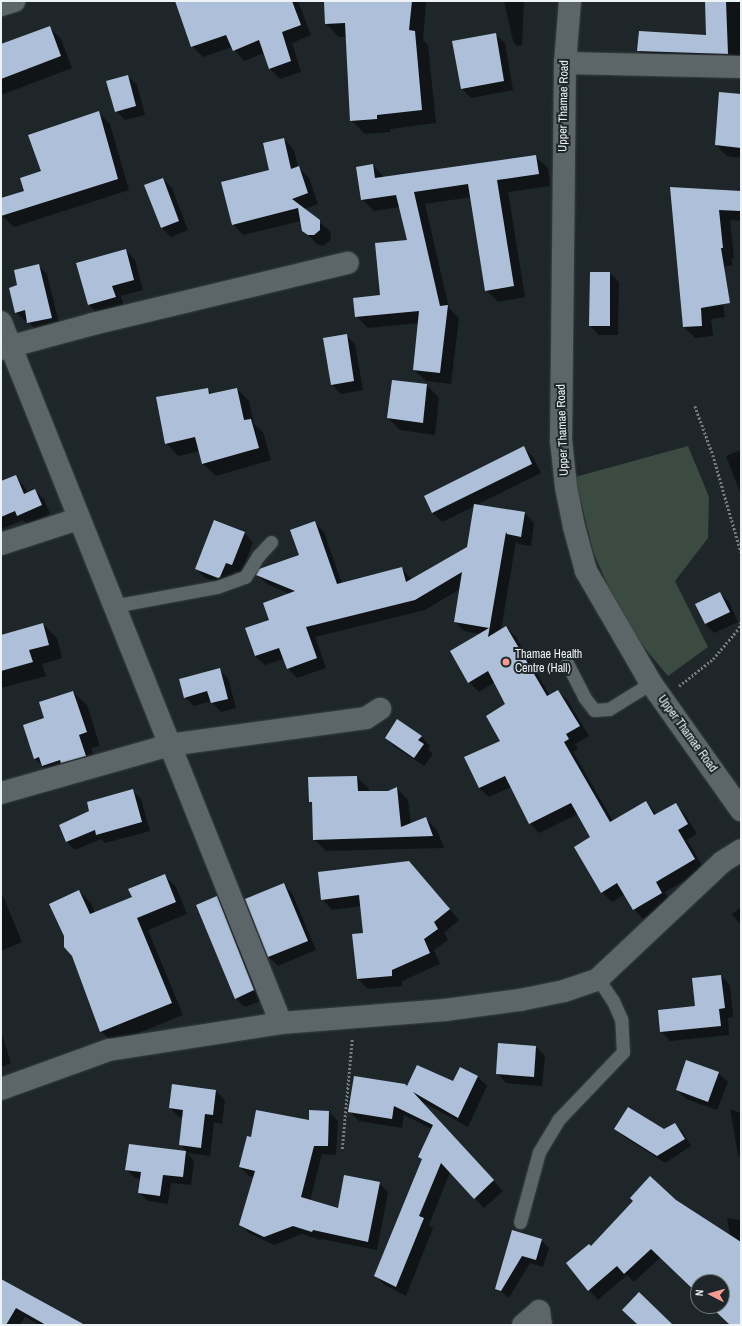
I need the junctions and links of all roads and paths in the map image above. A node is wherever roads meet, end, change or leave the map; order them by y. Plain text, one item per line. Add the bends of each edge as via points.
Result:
1 (14, 1) edge
2 (570, 1) edge
3 (1, 5) edge
4 (565, 63) junction
5 (741, 67) edge
6 (348, 263) dead end
7 (1, 322) edge
8 (6, 348) edge
9 (695, 406) dead end
10 (78, 519) junction
11 (271, 542) dead end
12 (1, 544) edge
13 (741, 552) edge
14 (113, 606) junction
15 (741, 622) edge
16 (567, 663) dead end
17 (656, 691) junction
18 (380, 709) dead end
19 (169, 745) junction
20 (1, 793) edge
21 (741, 810) edge
22 (741, 850) edge
23 (598, 979) junction
24 (354, 1017) junction
25 (281, 1023) junction
26 (1, 1089) edge
27 (342, 1150) dead end
28 (520, 1222) dead end
29 (523, 1325) edge
30 (541, 1325) edge

1 - 3 street
2 - 4 street, Upper Thamae Road
4 - 5 street
4 - 17 street, Upper Thamae Road via 562,440 566,487 586,571
6 - 8 street via 93,324
7 - 8 street
8 - 10 street
9 - 13 path via 713,455
10 - 12 street
10 - 14 street
11 - 14 lane via 258,556 245,577 217,587
14 - 19 street
15 - 17 path via 739,628 713,659
16 - 17 lane via 584,698 594,710 609,709
17 - 21 street, Upper Thamae Road
18 - 19 street via 366,718
19 - 20 street
19 - 25 street
22 - 23 street via 722,862
23 - 24 street via 564,991 520,1000 445,1010
23 - 28 lane via 613,1001 621,1019 623,1052 554,1126 539,1152
24 - 25 street
24 - 27 path
25 - 26 street via 108,1050
29 - 30 street via 539,1311

